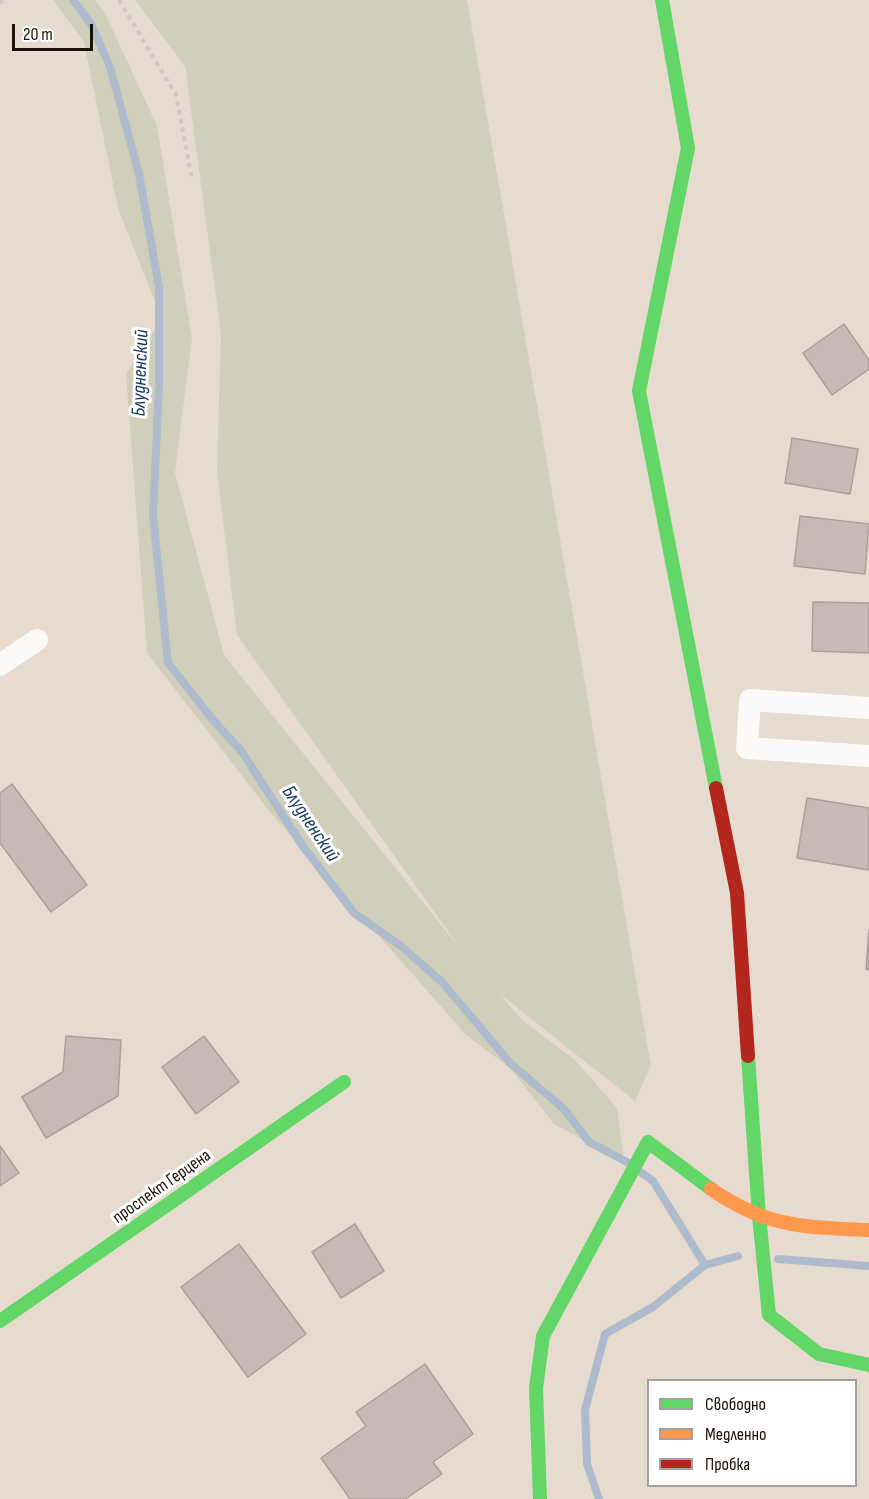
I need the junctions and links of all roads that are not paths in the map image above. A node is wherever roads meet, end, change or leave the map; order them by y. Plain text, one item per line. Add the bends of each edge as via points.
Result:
1 (663, 0) edge
2 (37, 640) dead end
3 (0, 665) edge
4 (869, 708) edge
5 (869, 756) edge
6 (344, 1082) dead end
7 (759, 1216) junction
8 (869, 1230) edge
9 (0, 1322) edge
10 (869, 1365) edge
11 (540, 1499) edge

1 - 7 street via 688,148 639,391 737,893
2 - 3 street
4 - 5 street via 750,700 747,748
6 - 9 street, проспект Герцена
7 - 8 street via 792,1225
7 - 10 street via 769,1315 819,1354
7 - 11 street via 737,1206 648,1142 543,1336 536,1388

